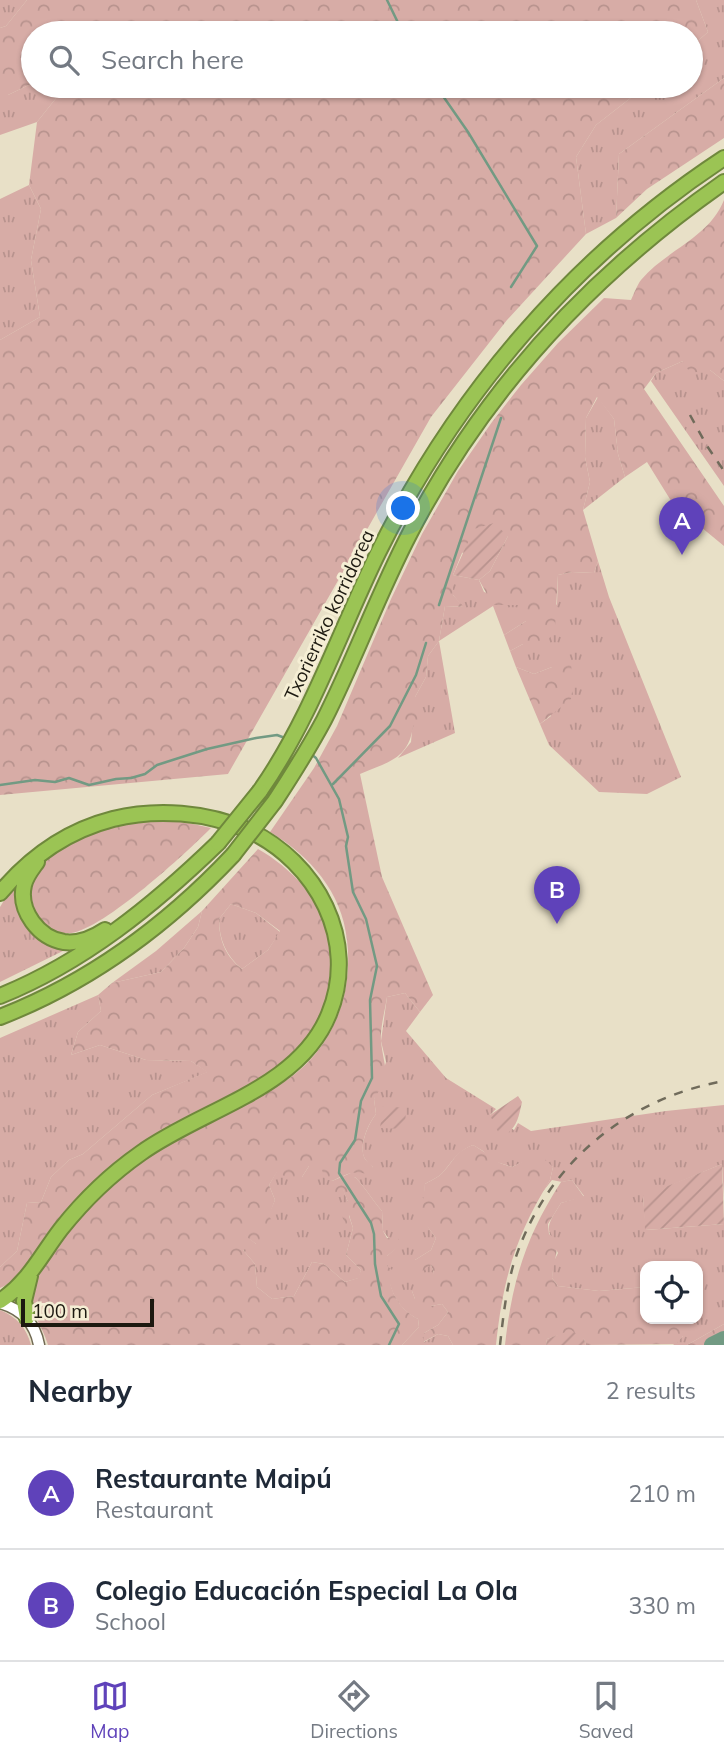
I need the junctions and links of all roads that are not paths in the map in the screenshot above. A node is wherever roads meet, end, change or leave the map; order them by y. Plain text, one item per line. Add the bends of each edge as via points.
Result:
1 (724, 158) edge
2 (724, 182) edge
3 (44, 852) junction
4 (0, 894) edge
5 (142, 911) junction
6 (0, 996) edge
7 (0, 1019) edge
8 (30, 1275) junction
9 (0, 1302) edge
10 (27, 1318) junction
11 (39, 1345) edge

1 - 5 highway, Txorierriko korridorea, bridge via 607,248 537,318 484,381 394,521 278,764 218,843
2 - 7 highway, Txorierriko korridorea, bridge via 603,278 542,340 500,392 420,513 300,763 233,855 136,942 99,968
3 - 4 highway via 21,868
3 - 5 highway via 28,875 23,894 28,914 43,932 62,942 80,941
3 - 8 highway via 82,830 146,813 195,816 240,827 284,853 315,886 335,928 339,975 328,1017 297,1060 258,1088 167,1135 116,1172 61,1229
5 - 6 highway, Txorierriko korridorea via 50,973
8 - 9 highway
8 - 10 highway via 24,1301
9 - 10 street
10 - 11 street

